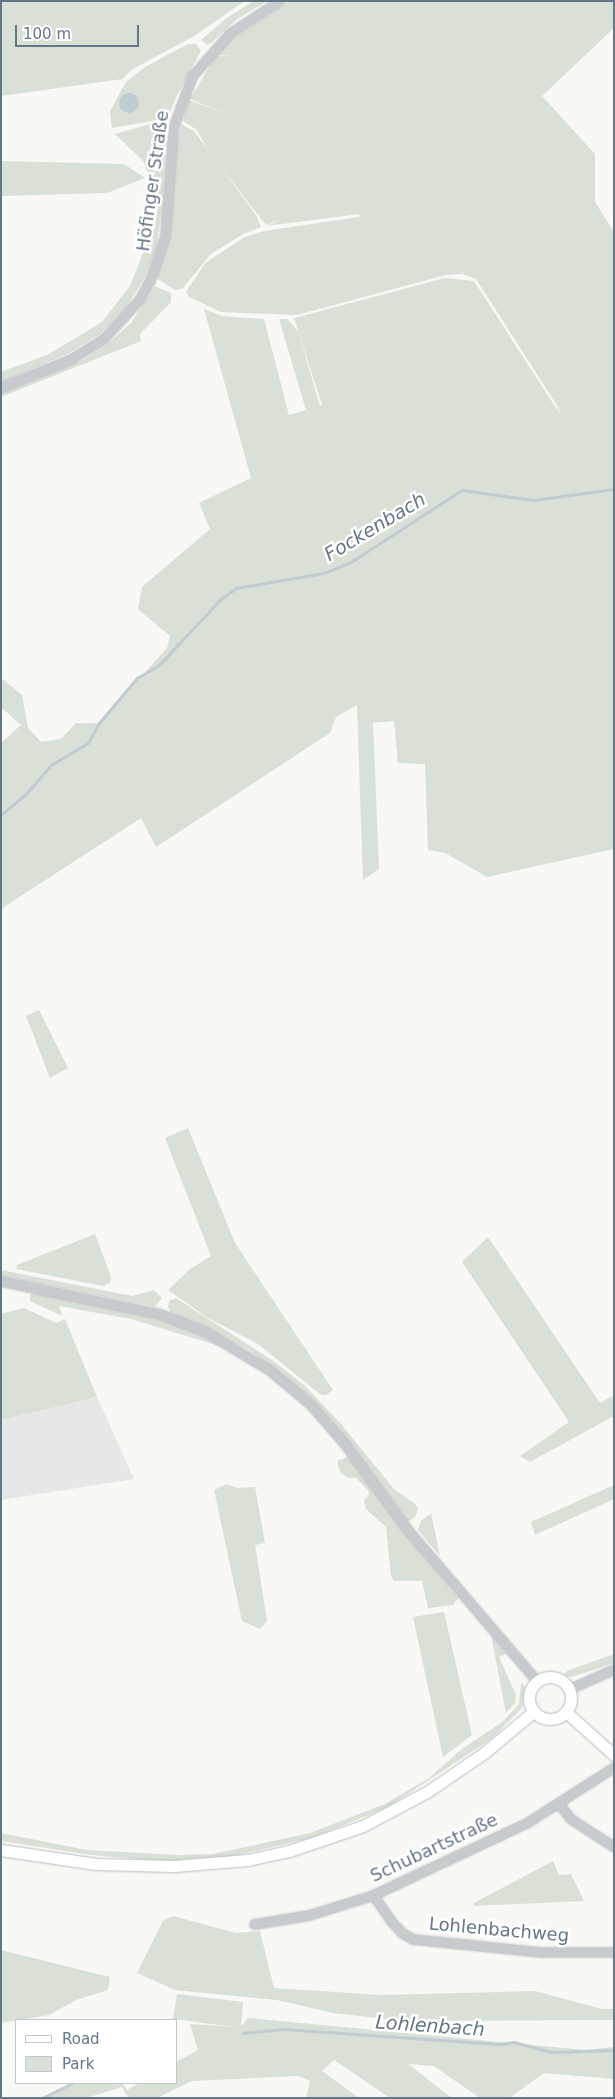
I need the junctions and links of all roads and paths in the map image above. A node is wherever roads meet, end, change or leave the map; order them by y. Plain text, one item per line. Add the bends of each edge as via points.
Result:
1 (279, 1) edge
2 (1, 387) edge
3 (1, 1281) edge
4 (614, 1669) edge
5 (537, 1681) junction
6 (569, 1689) junction
7 (533, 1712) junction
8 (566, 1712) junction
9 (614, 1755) edge
10 (614, 1767) edge
11 (558, 1803) junction
12 (614, 1846) edge
13 (1, 1850) edge
14 (373, 1895) junction
15 (254, 1924) dead end
16 (614, 1952) edge

1 - 2 street, Höfinger Straße via 230,33 208,54 192,76 173,128 165,236 150,280 139,300 103,339 71,359
3 - 5 street via 160,1314 204,1331 268,1369 310,1404 344,1443 407,1529
4 - 6 street
5 - 6 main road via 555,1677
5 - 7 main road via 529,1696
6 - 8 main road via 571,1698
7 - 8 main road via 547,1719 557,1718
7 - 13 main road via 484,1753 427,1792 362,1826 289,1851 248,1860 174,1866 96,1864
8 - 9 main road
10 - 11 street, Schubartstraße
11 - 12 street via 571,1820
11 - 14 street, Schubartstraße via 528,1822
14 - 15 street, Schubartstraße via 309,1915
14 - 16 street, Lohlenbachweg via 391,1921 413,1939 542,1952

